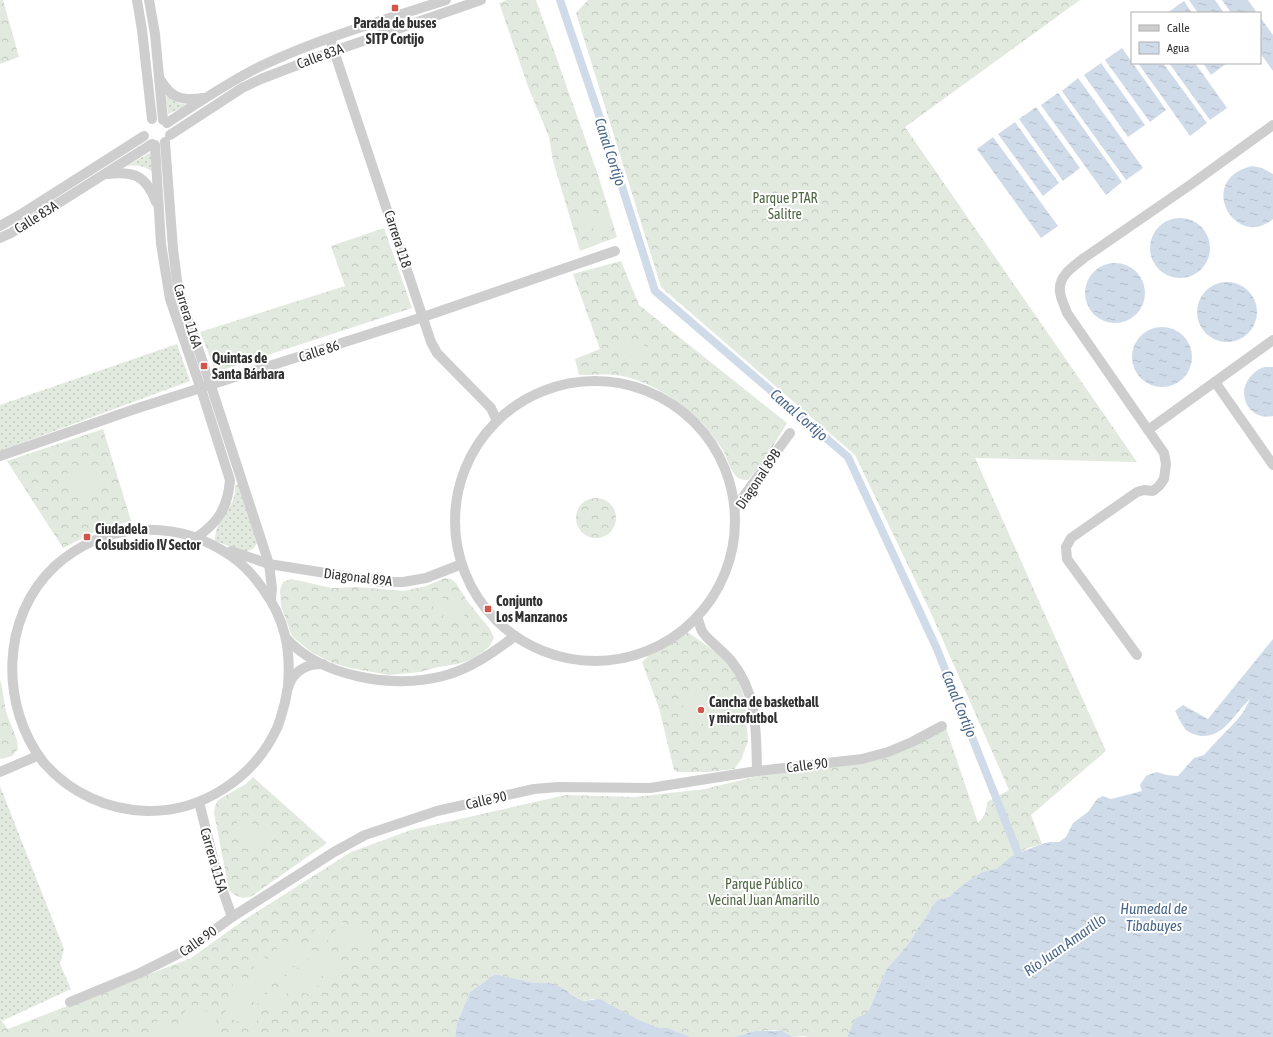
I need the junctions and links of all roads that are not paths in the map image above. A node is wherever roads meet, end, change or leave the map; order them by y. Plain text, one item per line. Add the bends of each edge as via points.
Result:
1 (137, 0) edge
2 (149, 0) edge
3 (446, 0) edge
4 (481, 0) edge
5 (330, 39) junction
6 (334, 51) junction
7 (159, 78) junction
8 (207, 98) junction
9 (152, 119) junction
10 (165, 121) junction
11 (1273, 125) edge
12 (144, 136) junction
13 (168, 139) junction
14 (154, 144) junction
15 (104, 174) junction
16 (159, 208) junction
17 (26, 218) junction
18 (0, 226) edge
19 (0, 238) edge
20 (615, 251) dead end
21 (423, 317) junction
22 (1273, 340) edge
23 (1215, 382) junction
24 (211, 386) junction
25 (201, 389) junction
26 (497, 421) junction
27 (1148, 430) junction
28 (790, 433) dead end
29 (0, 456) edge
30 (1273, 465) edge
31 (735, 508) junction
32 (197, 537) junction
33 (219, 547) junction
34 (269, 564) junction
35 (462, 564) junction
36 (253, 575) junction
37 (271, 599) junction
38 (697, 617) junction
39 (515, 636) junction
40 (286, 638) junction
41 (1136, 654) dead end
42 (5, 663) edge
43 (323, 664) junction
44 (288, 686) junction
45 (942, 726) dead end
46 (37, 756) junction
47 (757, 771) junction
48 (0, 772) edge
49 (198, 802) junction
50 (232, 917) junction
51 (70, 1002) dead end

1 - 9 street
2 - 7 street via 156,34
3 - 5 street, Calle 83A
4 - 6 street, Calle 83A
5 - 6 street, Carrera 118
5 - 8 street, Calle 83A via 263,65
6 - 13 street, Calle 83A via 248,85
6 - 21 street, Carrera 118
7 - 8 street via 168,90 180,98
7 - 10 street
8 - 10 street, Calle 83A
9 - 10 street
9 - 12 street via 144,129
10 - 13 street via 169,127
11 - 27 street via 1084,258 1068,271 1061,281 1060,291 1067,313
12 - 14 street
12 - 17 street, Calle 83A
13 - 14 street via 159,145
13 - 24 street, Carrera 116A via 173,249 177,280 184,309
14 - 15 street, Calle 83A
14 - 16 street, Carrera 116A
15 - 16 street via 128,173 146,182
15 - 17 street, Calle 83A
16 - 25 street, Carrera 116A via 163,260 170,299
17 - 18 street, Calle 83A
17 - 19 street, Calle 83A
20 - 21 street, Calle 86
21 - 24 street, Calle 86
21 - 26 street, Carrera 118 via 437,352 491,408
22 - 23 street
23 - 27 street
23 - 30 street
24 - 25 street, Calle 86
24 - 34 street, Carrera 116A
25 - 29 street, Calle 86
25 - 32 street, Carrera 116A via 230,480 226,504 218,518
26 - 31 street via 521,401 549,388 580,381 611,381 642,388 670,402 692,419 710,440 731,484
26 - 35 street via 477,445 464,473 457,503 456,534
27 - 41 street via 1164,453 1164,479 1153,491 1137,492 1071,538 1066,548 1067,559
28 - 31 street, Diagonal 89B
31 - 38 street, Diagonal 89B via 734,538 728,566 715,593
32 - 33 street, Diagonal 89A
32 - 42 street, Diagonal 89A via 169,530 138,530 100,538 78,549 55,566 37,586 23,609
33 - 34 street, Diagonal 89A
33 - 36 street, Diagonal 89A
34 - 35 street, Diagonal 89A via 382,582 403,582 426,578
34 - 36 street via 258,569
34 - 37 street, Carrera 116A
35 - 39 street, Diagonal 89B via 483,603
36 - 37 street, Diagonal 89A
37 - 40 street
38 - 39 street, Diagonal 89B via 672,638 642,653 610,661 565,658 544,652
38 - 47 street via 703,633 732,662 746,684 755,720
39 - 43 street via 481,661 443,676 424,679 402,682 362,678
40 - 43 street via 303,654
40 - 44 street via 289,654
42 - 46 street, Diagonal 89A via 17,718
43 - 44 street via 312,664 302,668
44 - 49 street via 277,728 266,748 237,780
45 - 47 street, Calle 90 via 888,752 862,759
46 - 48 street
46 - 49 street via 77,791 110,806 164,810
47 - 50 street, Calle 90 via 650,788 534,789 437,811 365,836 334,852
49 - 50 street, Carrera 115A via 217,874
50 - 51 street, Calle 90 via 190,948 140,973

